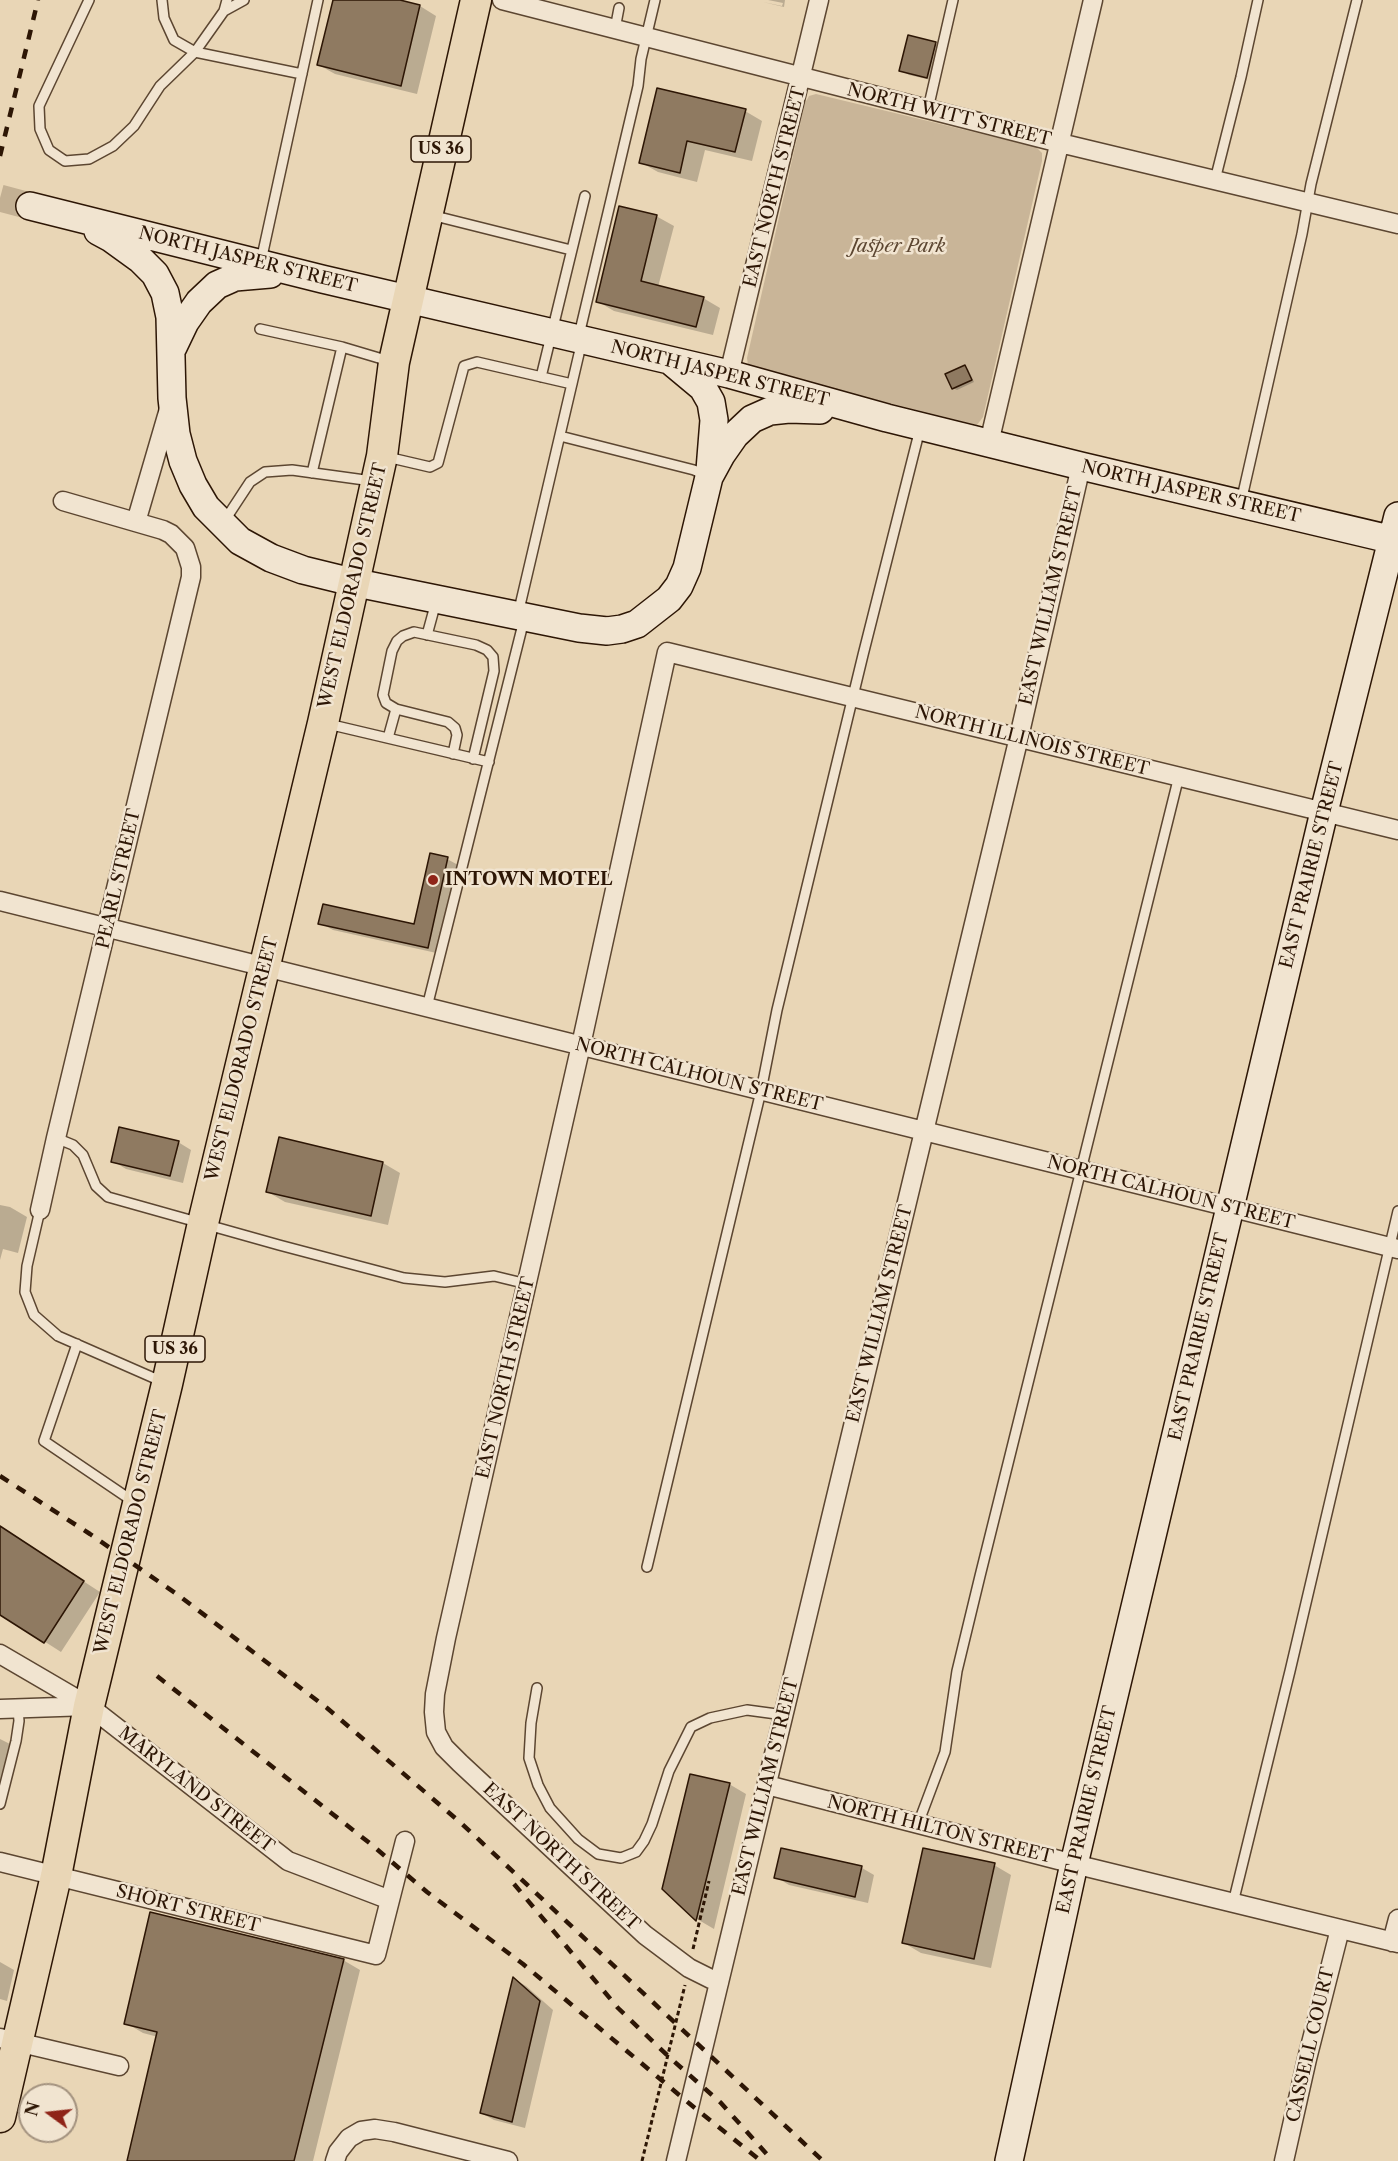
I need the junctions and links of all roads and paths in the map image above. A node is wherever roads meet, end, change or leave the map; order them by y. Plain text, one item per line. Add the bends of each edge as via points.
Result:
1 (89, 0) edge
2 (162, 0) edge
3 (227, 0) edge
4 (244, 0) edge
5 (318, 0) edge
6 (476, 0) edge
7 (502, 0) edge
8 (654, 0) edge
9 (819, 0) edge
10 (953, 0) edge
11 (1093, 0) edge
12 (1258, 0) edge
13 (1357, 0) edge
14 (619, 8) dead end
15 (224, 11) junction
16 (615, 29) junction
17 (646, 37) junction
18 (195, 52) junction
19 (302, 74) junction
20 (801, 77) junction
21 (928, 109) junction
22 (1060, 143) junction
23 (1215, 180) junction
24 (585, 196) dead end
25 (1309, 202) junction
26 (426, 214) junction
27 (1398, 224) edge
28 (571, 250) junction
29 (261, 264) junction
30 (322, 279) junction
31 (408, 297) junction
32 (260, 329) dead end
33 (551, 332) junction
34 (580, 338) junction
35 (342, 347) junction
36 (171, 352) junction
37 (668, 360) junction
38 (394, 362) junction
39 (729, 374) junction
40 (541, 377) junction
41 (572, 384) junction
42 (172, 398) junction
43 (887, 418) junction
44 (921, 426) junction
45 (560, 436) junction
46 (989, 443) junction
47 (1081, 466) junction
48 (379, 468) junction
49 (312, 473) junction
50 (709, 477) junction
51 (63, 501) dead end
52 (1241, 504) junction
53 (136, 522) junction
54 (222, 525) junction
55 (1396, 532) edge
56 (352, 582) junction
57 (436, 599) junction
58 (521, 617) junction
59 (427, 635) junction
60 (667, 652) joint
61 (853, 697) junction
62 (396, 709) junction
63 (322, 723) junction
64 (1019, 737) junction
65 (388, 738) junction
66 (453, 754) junction
67 (473, 759) junction
68 (489, 762) junction
69 (1179, 776) junction
70 (1324, 812) junction
71 (1398, 830) edge
72 (0, 900) edge
73 (108, 928) junction
74 (265, 967) junction
75 (427, 1007) junction
76 (581, 1046) junction
77 (761, 1090) junction
78 (924, 1131) junction
79 (56, 1138) junction
80 (1081, 1170) junction
81 (1230, 1208) junction
82 (40, 1210) joint
83 (1398, 1211) edge
84 (203, 1223) junction
85 (1394, 1248) edge
86 (527, 1284) junction
87 (77, 1344) junction
88 (167, 1384) junction
89 (138, 1505) junction
90 (647, 1567) dead end
91 (0, 1654) edge
92 (537, 1688) dead end
93 (89, 1706) junction
94 (9, 1709) edge
95 (784, 1715) junction
96 (767, 1785) junction
97 (0, 1804) edge
98 (918, 1824) junction
99 (405, 1841) dead end
100 (0, 1862) edge
101 (1074, 1864) junction
102 (56, 1876) junction
103 (709, 1881) dead end
104 (390, 1900) junction
105 (1233, 1903) junction
106 (1398, 1919) edge
107 (1340, 1929) junction
108 (1395, 1943) edge
109 (689, 1968) junction
110 (719, 1983) junction
111 (9, 2040) edge
112 (119, 2066) dead end
113 (0, 2117) edge
114 (504, 2160) edge
115 (335, 2161) edge
116 (642, 2161) edge
117 (676, 2161) edge
118 (1009, 2161) edge
119 (1284, 2161) edge

1 - 18 lane via 39,106 40,129 49,150 65,161 89,159 113,146 134,126 160,86
2 - 18 lane via 164,18 174,40
3 - 15 lane
4 - 15 lane
5 - 19 lane
6 - 26 main road, WEST ELDORADO STREET / US 36
7 - 16 street, NORTH WITT STREET
8 - 17 lane
9 - 20 street, EAST NORTH STREET
10 - 21 lane
11 - 22 street
12 - 23 lane
13 - 25 lane
14 - 16 lane
15 - 18 lane
16 - 17 street, NORTH WITT STREET
17 - 20 street, NORTH WITT STREET
17 - 34 lane
18 - 19 lane
19 - 29 lane
20 - 21 street, NORTH WITT STREET
20 - 39 street, EAST NORTH STREET
21 - 22 street, NORTH WITT STREET
22 - 23 street, NORTH WITT STREET
22 - 46 street
23 - 25 street, NORTH WITT STREET
24 - 28 lane
25 - 27 street, NORTH WITT STREET
25 - 52 lane
26 - 28 lane
26 - 31 main road, WEST ELDORADO STREET / US 36
28 - 33 lane
29 - 30 street, NORTH JASPER STREET
29 - 36 street, NORTH JASPER STREET via 36,207 111,238 155,274 165,293 170,317
30 - 31 street, NORTH JASPER STREET
30 - 36 street via 283,274 235,277 217,285 185,322
31 - 33 street, NORTH JASPER STREET
31 - 38 main road, WEST ELDORADO STREET / US 36
32 - 35 lane
33 - 34 street, NORTH JASPER STREET
33 - 40 lane
34 - 37 street, NORTH JASPER STREET
34 - 41 lane
35 - 38 lane
35 - 49 lane
36 - 42 street, NORTH JASPER STREET
37 - 39 street, NORTH JASPER STREET
37 - 50 street via 703,388 711,402 714,420
38 - 48 main road, WEST ELDORADO STREET / US 36
39 - 43 street, NORTH JASPER STREET
40 - 41 lane
40 - 48 lane via 477,362 464,366 438,463 430,467
41 - 45 lane
42 - 53 street
42 - 54 street via 176,434 186,469 206,507
43 - 44 street, NORTH JASPER STREET
43 - 50 street via 812,409 770,411 752,419 735,435
44 - 46 street, NORTH JASPER STREET
44 - 61 lane
45 - 50 lane
45 - 58 lane
46 - 47 street, NORTH JASPER STREET
47 - 52 street, NORTH JASPER STREET
47 - 64 street, EAST WILLIAM STREET
48 - 49 lane
48 - 56 main road, WEST ELDORADO STREET / US 36
49 - 54 lane via 279,470 256,476
50 - 58 street via 687,568 679,586 654,613 637,624 607,631
51 - 53 street
52 - 55 street, NORTH JASPER STREET
53 - 73 street, PEARL STREET via 164,530 177,539 185,548 191,577
54 - 56 street via 240,542 271,558
55 - 70 street, EAST PRAIRIE STREET
56 - 57 street
56 - 63 main road, WEST ELDORADO STREET / US 36
57 - 58 street
57 - 59 lane
58 - 68 lane
59 - 62 lane via 414,632 403,636 392,651 383,695 386,703
59 - 67 lane via 476,645 493,657 494,671
60 - 61 street, NORTH ILLINOIS STREET
60 - 76 street, EAST NORTH STREET
61 - 64 street, NORTH ILLINOIS STREET
61 - 77 lane
62 - 65 lane
62 - 66 lane via 448,722 457,735
63 - 65 lane
63 - 74 main road, WEST ELDORADO STREET / US 36
64 - 69 street, NORTH ILLINOIS STREET
64 - 78 street, EAST WILLIAM STREET
65 - 66 lane
66 - 67 lane
67 - 68 lane
68 - 75 lane
69 - 70 street, NORTH ILLINOIS STREET
69 - 80 lane
70 - 71 street, NORTH ILLINOIS STREET
70 - 81 street, EAST PRAIRIE STREET
72 - 73 street, NORTH CALHOUN STREET
73 - 74 street, NORTH CALHOUN STREET
73 - 79 street, PEARL STREET
74 - 75 street, NORTH CALHOUN STREET
74 - 84 main road, WEST ELDORADO STREET / US 36
75 - 76 street, NORTH CALHOUN STREET
76 - 77 street, NORTH CALHOUN STREET
76 - 86 street, EAST NORTH STREET
77 - 78 street, NORTH CALHOUN STREET
77 - 90 lane
78 - 80 street, NORTH CALHOUN STREET
78 - 95 street, EAST WILLIAM STREET
79 - 82 street, PEARL STREET
79 - 84 lane via 73,1145 83,1155 96,1186 108,1197
80 - 81 street, NORTH CALHOUN STREET
80 - 98 lane via 957,1671 945,1752
81 - 85 street, NORTH CALHOUN STREET
81 - 101 street, EAST PRAIRIE STREET
82 - 87 lane via 25,1292 34,1315 58,1336
83 - 85 lane
84 - 86 lane via 404,1278 445,1282 494,1276
84 - 88 main road, WEST ELDORADO STREET / US 36
85 - 105 lane
86 - 109 street, EAST NORTH STREET via 437,1683 436,1732 460,1763 645,1935
87 - 88 lane
87 - 89 lane via 44,1441
88 - 89 main road, WEST ELDORADO STREET / US 36
89 - 93 main road, WEST ELDORADO STREET / US 36
91 - 93 street, MARYLAND STREET
92 - 95 lane via 529,1758 538,1785 550,1808 578,1839 598,1854 621,1858 636,1852 644,1841 669,1771 691,1727 710,1718 747,1710
93 - 94 street
93 - 102 main road, WEST ELDORADO STREET / US 36
93 - 104 street, MARYLAND STREET via 288,1861
94 - 97 lane via 19,1721
95 - 96 street, EAST WILLIAM STREET
96 - 98 street, NORTH HILTON STREET
96 - 110 street, EAST WILLIAM STREET
98 - 101 street, NORTH HILTON STREET
99 - 104 street
100 - 102 street, SHORT STREET
101 - 105 street, NORTH HILTON STREET
101 - 118 street, EAST PRAIRIE STREET
102 - 104 street, SHORT STREET via 376,1955
102 - 111 main road, WEST ELDORADO STREET / US 36
103 - 109 path
105 - 107 street, NORTH HILTON STREET
106 - 108 street
107 - 108 street, NORTH HILTON STREET
107 - 119 street, CASSELL COURT
109 - 110 street, EAST NORTH STREET
109 - 116 path
110 - 117 street, EAST WILLIAM STREET
111 - 112 street
111 - 113 main road, WEST ELDORADO STREET / US 36
114 - 115 street via 375,2129 349,2138

